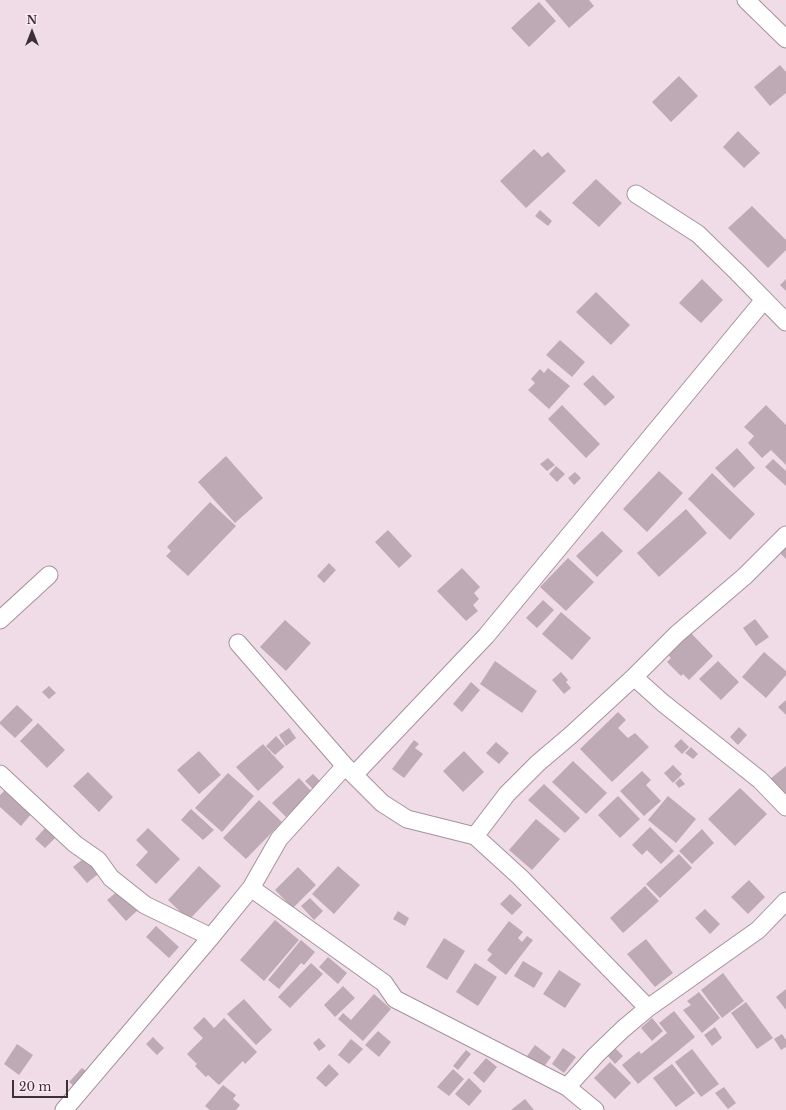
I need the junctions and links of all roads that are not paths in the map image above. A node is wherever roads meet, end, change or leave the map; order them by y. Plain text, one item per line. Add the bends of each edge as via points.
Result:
1 (746, 0) edge
2 (786, 39) edge
3 (636, 194) dead end
4 (764, 300) junction
5 (786, 322) edge
6 (786, 535) edge
7 (48, 575) dead end
8 (0, 620) edge
9 (238, 643) dead end
10 (634, 677) junction
11 (349, 770) junction
12 (0, 774) edge
13 (786, 806) edge
14 (475, 836) junction
15 (250, 888) junction
16 (786, 901) edge
17 (212, 937) junction
18 (648, 1008) junction
19 (567, 1087) junction
20 (64, 1110) edge
21 (595, 1110) edge

1 - 2 street
3 - 4 street via 698,234
4 - 5 street
4 - 11 street via 486,636
6 - 10 street via 745,576 677,634
7 - 8 street
9 - 11 street
10 - 13 street via 760,780
10 - 14 street via 538,763 507,794
11 - 14 street via 382,803 407,819
11 - 15 street via 279,840
12 - 17 street via 75,844 98,860 111,878 145,904
14 - 18 street via 520,877
15 - 17 street
15 - 19 street via 384,982 395,999
16 - 18 street via 758,930
17 - 20 street
18 - 19 street via 601,1050
19 - 21 street

